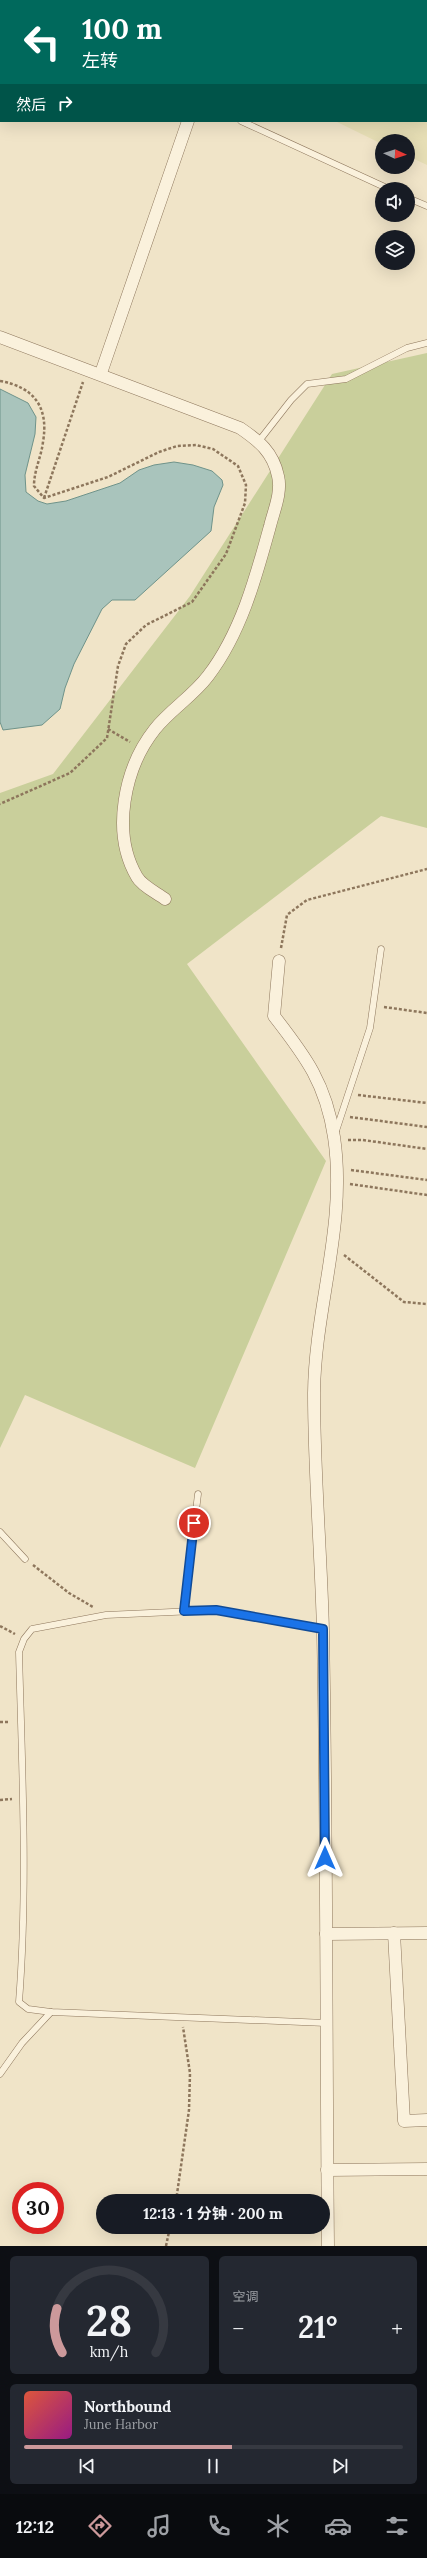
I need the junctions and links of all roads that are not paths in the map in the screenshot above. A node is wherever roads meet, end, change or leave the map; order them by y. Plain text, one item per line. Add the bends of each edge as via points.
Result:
1 (188, 122) edge
2 (243, 122) edge
3 (375, 183) edge
4 (415, 201) edge
5 (427, 206) edge
6 (0, 336) edge
7 (427, 343) edge
8 (101, 373) junction
9 (259, 441) junction
10 (165, 899) dead end
11 (381, 949) dead end
12 (278, 961) road end
13 (335, 1141) junction
14 (198, 1494) dead end
15 (0, 1532) edge
16 (25, 1558) road end
17 (184, 1611) junction
18 (323, 1629) junction
19 (394, 1933) junction
20 (427, 1933) edge
21 (326, 1934) junction
22 (51, 2012) junction
23 (326, 2023) junction
24 (0, 2074) edge
25 (427, 2120) edge
26 (427, 2169) edge
27 (327, 2170) junction
28 (328, 2246) edge

1 - 8 street
2 - 3 lane
4 - 5 lane
6 - 8 street
7 - 9 lane via 407,348 346,379 307,384
8 - 9 street via 240,428
9 - 10 street via 271,456 278,477 278,495 254,587 231,638 208,676 155,729 136,756 128,783 123,830 126,853 137,879
11 - 13 lane via 370,1028 340,1115
12 - 13 street via 274,1016 307,1059 326,1096
13 - 18 street via 338,1186 333,1246 314,1390
14 - 17 lane
15 - 16 lane
17 - 18 lane via 216,1610
17 - 22 lane via 106,1615 32,1629 24,1639 19,1652 25,1807 19,2002 28,2008
18 - 21 street
19 - 20 street
19 - 21 street
19 - 25 street via 404,2121
21 - 23 street
22 - 23 lane
22 - 24 lane via 22,2043
23 - 27 street
26 - 27 street
27 - 28 street

